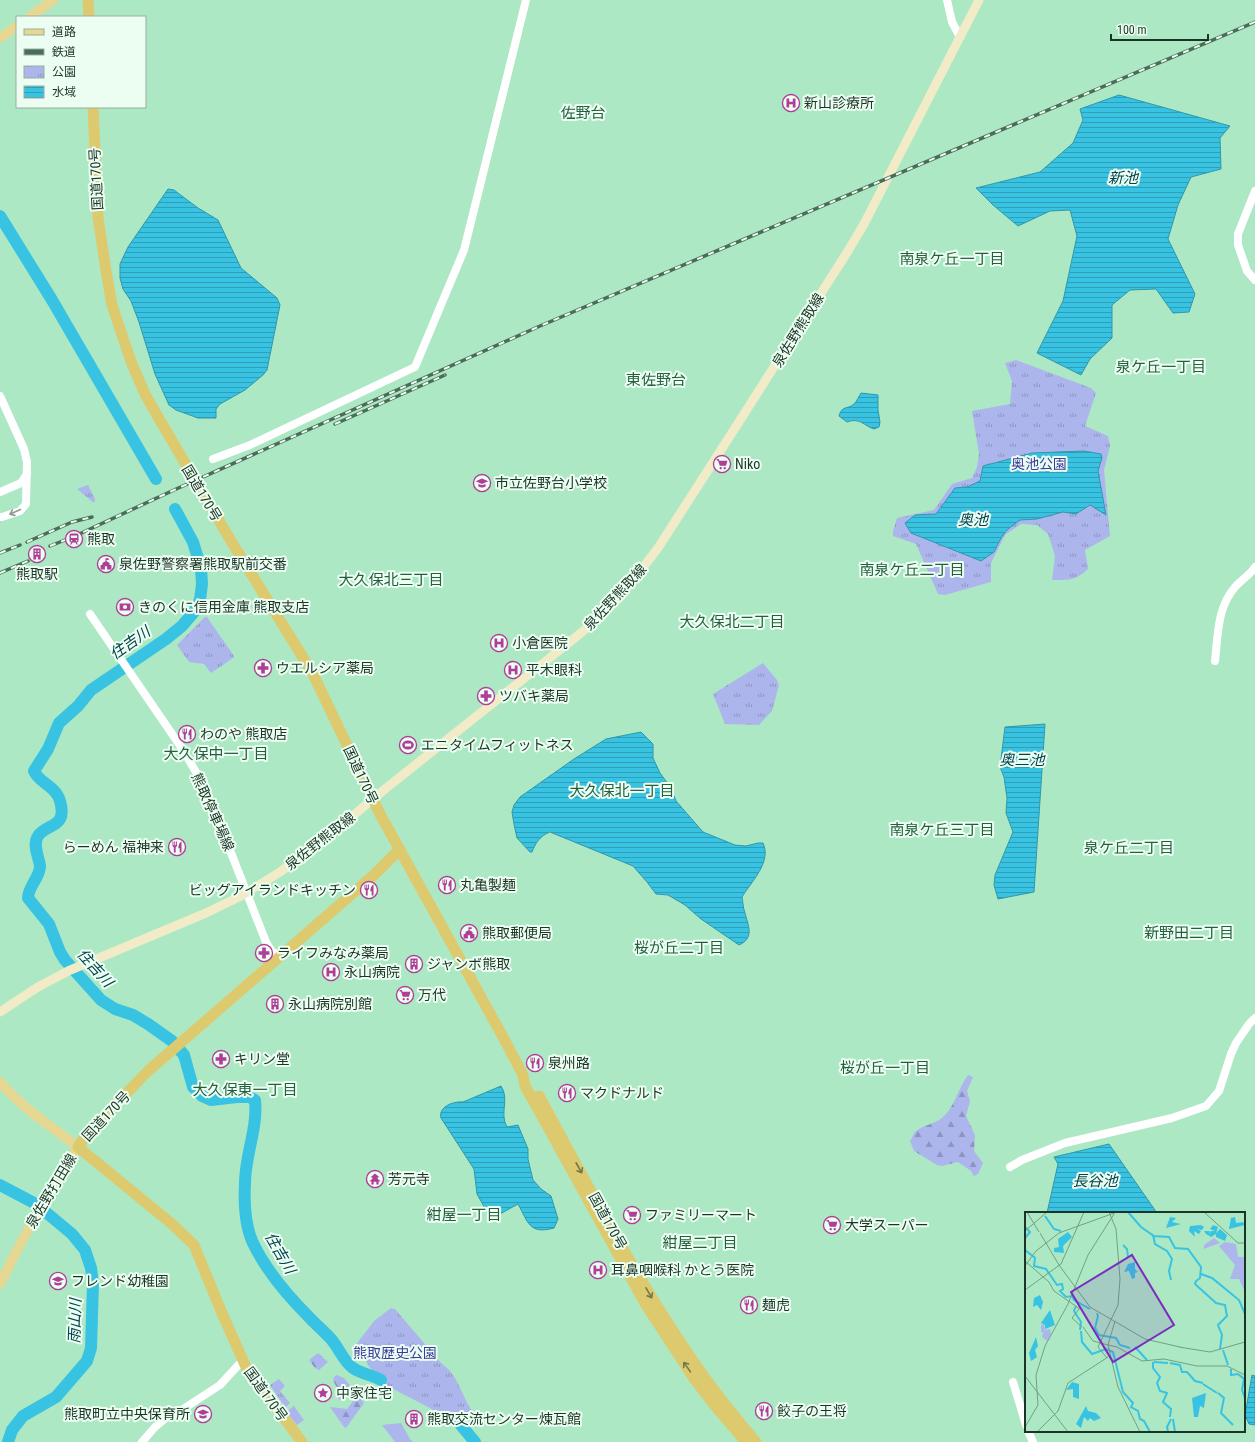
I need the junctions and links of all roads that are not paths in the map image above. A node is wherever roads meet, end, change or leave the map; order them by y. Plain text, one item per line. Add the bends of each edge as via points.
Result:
1 (53, 0) edge
2 (88, 0) edge
3 (526, 0) edge
4 (947, 0) edge
5 (979, 0) edge
6 (31, 16) edge
7 (88, 16) edge
8 (16, 27) edge
9 (960, 37) junction
10 (0, 38) edge
11 (93, 108) edge
12 (1255, 191) edge
13 (1255, 280) edge
14 (0, 396) edge
15 (213, 459) dead end
16 (27, 474) junction
17 (0, 492) edge
18 (0, 517) edge
19 (1255, 567) edge
20 (90, 614) dead end
21 (1215, 661) dead end
22 (373, 800) junction
23 (399, 850) junction
24 (246, 893) junction
25 (281, 956) junction
26 (0, 1012) edge
27 (1255, 1018) edge
28 (523, 1075) junction
29 (0, 1082) edge
30 (78, 1147) junction
31 (1010, 1167) dead end
32 (0, 1284) edge
33 (243, 1360) junction
34 (1013, 1382) dead end
35 (1025, 1422) edge
36 (1028, 1432) edge
37 (142, 1442) edge
38 (302, 1442) edge
39 (746, 1442) edge
40 (756, 1442) edge
41 (1033, 1442) edge

1 - 6 main road
2 - 7 highway
3 - 15 street via 464,250 415,367 250,445
4 - 9 street via 952,22
5 - 9 main road, 泉佐野熊取線
8 - 10 main road
9 - 22 main road, 泉佐野熊取線 via 848,251 658,548 631,583 593,623
11 - 22 highway, 国道170号 via 102,250 112,305 132,364 158,417 312,672
12 - 13 street via 1238,234 1238,245 1247,272
14 - 16 street via 24,449
16 - 17 street via 21,483
16 -> 18 street via 26,504 20,511
19 - 21 street via 1235,587 1223,607 1219,620
20 - 24 street, 熊取停車場線 via 200,779
22 - 23 highway, 国道170号
22 - 24 main road, 泉佐野熊取線 via 287,867
23 - 25 highway, 国道170号
23 - 28 highway, 国道170号
24 - 25 street, 熊取停車場線 via 266,942 272,952
24 - 26 main road, 泉佐野熊取線 via 206,913 68,971
25 - 30 highway, 国道170号 via 148,1071 87,1134
27 - 31 street via 1236,1043 1219,1091 1206,1106 1172,1118 1065,1143
39 -> 28 highway, 国道170号 via 695,1380 646,1305 525,1086
28 -> 40 highway, 国道170号 via 532,1082 660,1310 705,1378
29 - 30 main road, 泉佐野打田線 via 39,1118
30 - 32 main road, 泉佐野打田線 via 35,1215
30 - 33 highway, 国道170号 via 194,1245
33 - 37 street via 220,1385 166,1418
33 - 38 highway, 国道170号
34 - 35 street
36 - 41 street

